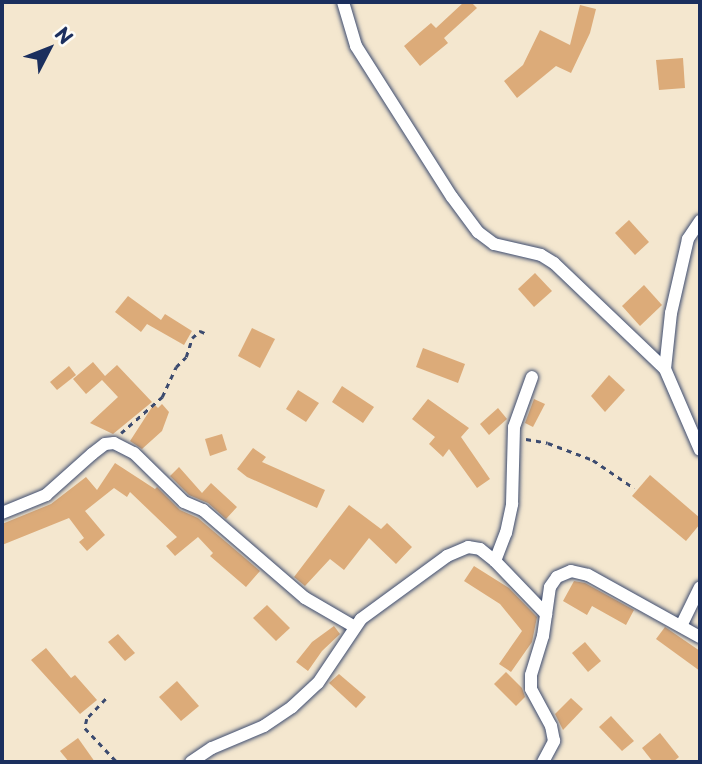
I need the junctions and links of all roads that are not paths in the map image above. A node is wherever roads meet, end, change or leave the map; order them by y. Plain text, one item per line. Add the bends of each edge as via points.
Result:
1 (343, 2) edge
2 (700, 221) edge
3 (665, 369) junction
4 (532, 377) dead end
5 (700, 450) edge
6 (2, 513) edge
7 (495, 561) junction
8 (700, 587) edge
9 (547, 614) junction
10 (681, 626) junction
11 (355, 627) junction
12 (700, 636) edge
13 (191, 762) edge
14 (542, 762) edge

1 - 3 street via 356,46 478,232 494,244 554,263
2 - 3 street via 688,239 671,313
3 - 5 street
4 - 7 street via 513,437 512,503
6 - 11 street via 47,495 111,443 134,453 184,502 203,510 305,598
7 - 9 street
7 - 11 street via 480,549 468,547 447,556
8 - 10 street
9 - 10 street via 550,587 557,577 571,571 588,575
9 - 14 street via 531,674 531,689 554,741
10 - 12 street
11 - 13 street via 318,684 292,707

